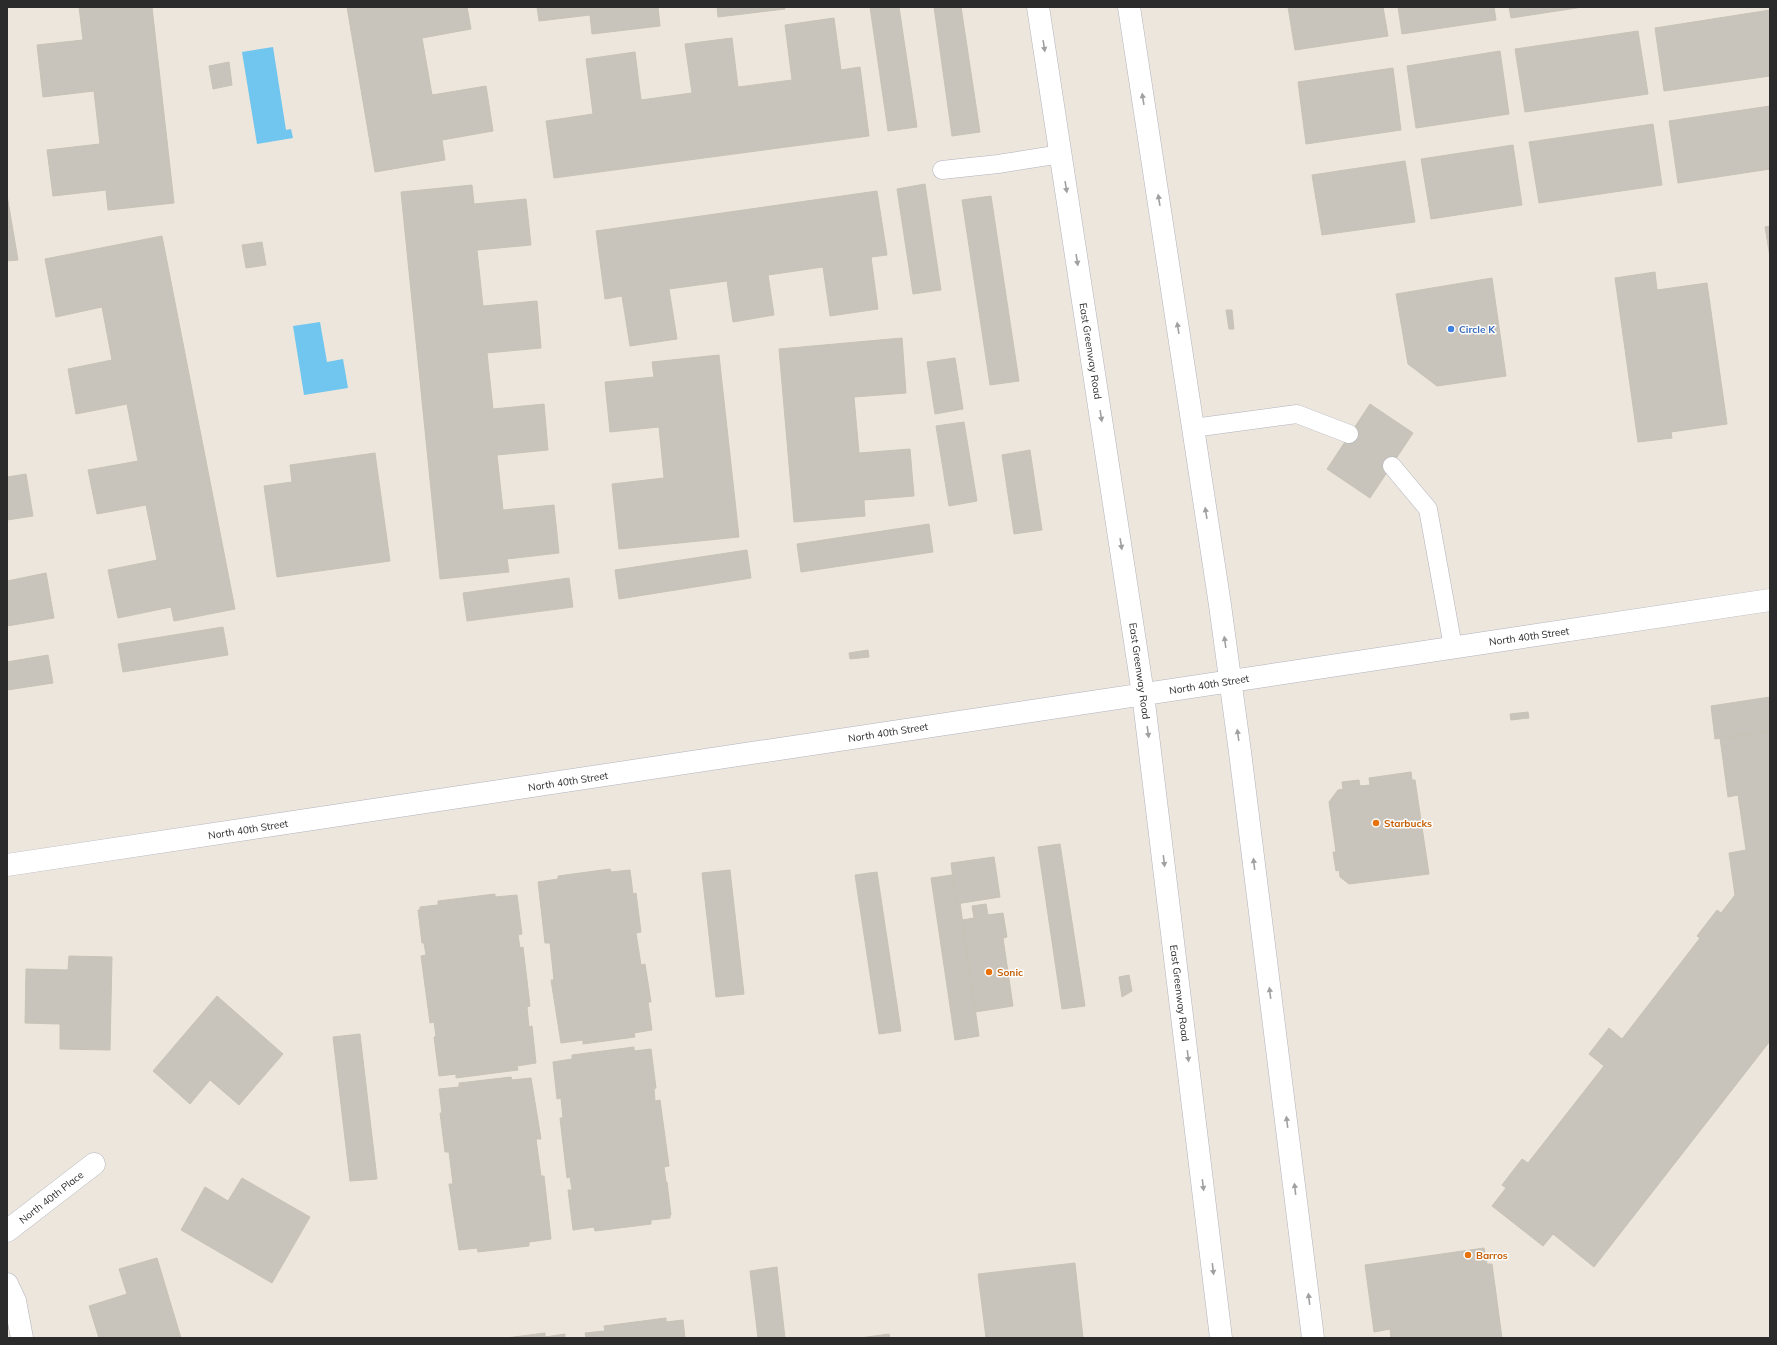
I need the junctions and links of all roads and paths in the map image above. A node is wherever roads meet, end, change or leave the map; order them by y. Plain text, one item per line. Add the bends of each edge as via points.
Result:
1 (1038, 7) edge
2 (1129, 7) edge
3 (1060, 154) junction
4 (942, 170) dead end
5 (1193, 428) junction
6 (1349, 434) dead end
7 (1392, 466) dead end
8 (1770, 600) edge
9 (1453, 647) junction
10 (1230, 680) junction
11 (1143, 694) junction
12 (7, 865) edge
13 (94, 1164) dead end
14 (7, 1231) edge
15 (7, 1284) edge
16 (22, 1338) edge
17 (1221, 1338) edge
18 (1313, 1338) edge

1 -> 3 main road, East Greenway Road
5 -> 2 main road
3 - 4 lane
3 -> 11 main road, East Greenway Road
5 - 6 lane via 1297,414
10 -> 5 main road
7 - 9 lane via 1428,509
8 - 9 main road, North 40th Street
9 - 10 main road, North 40th Street
10 - 11 main road, North 40th Street
18 -> 10 main road
11 - 12 main road, North 40th Street
11 -> 17 main road, East Greenway Road
13 - 14 main road, North 40th Place
15 - 16 main road via 15,1301

